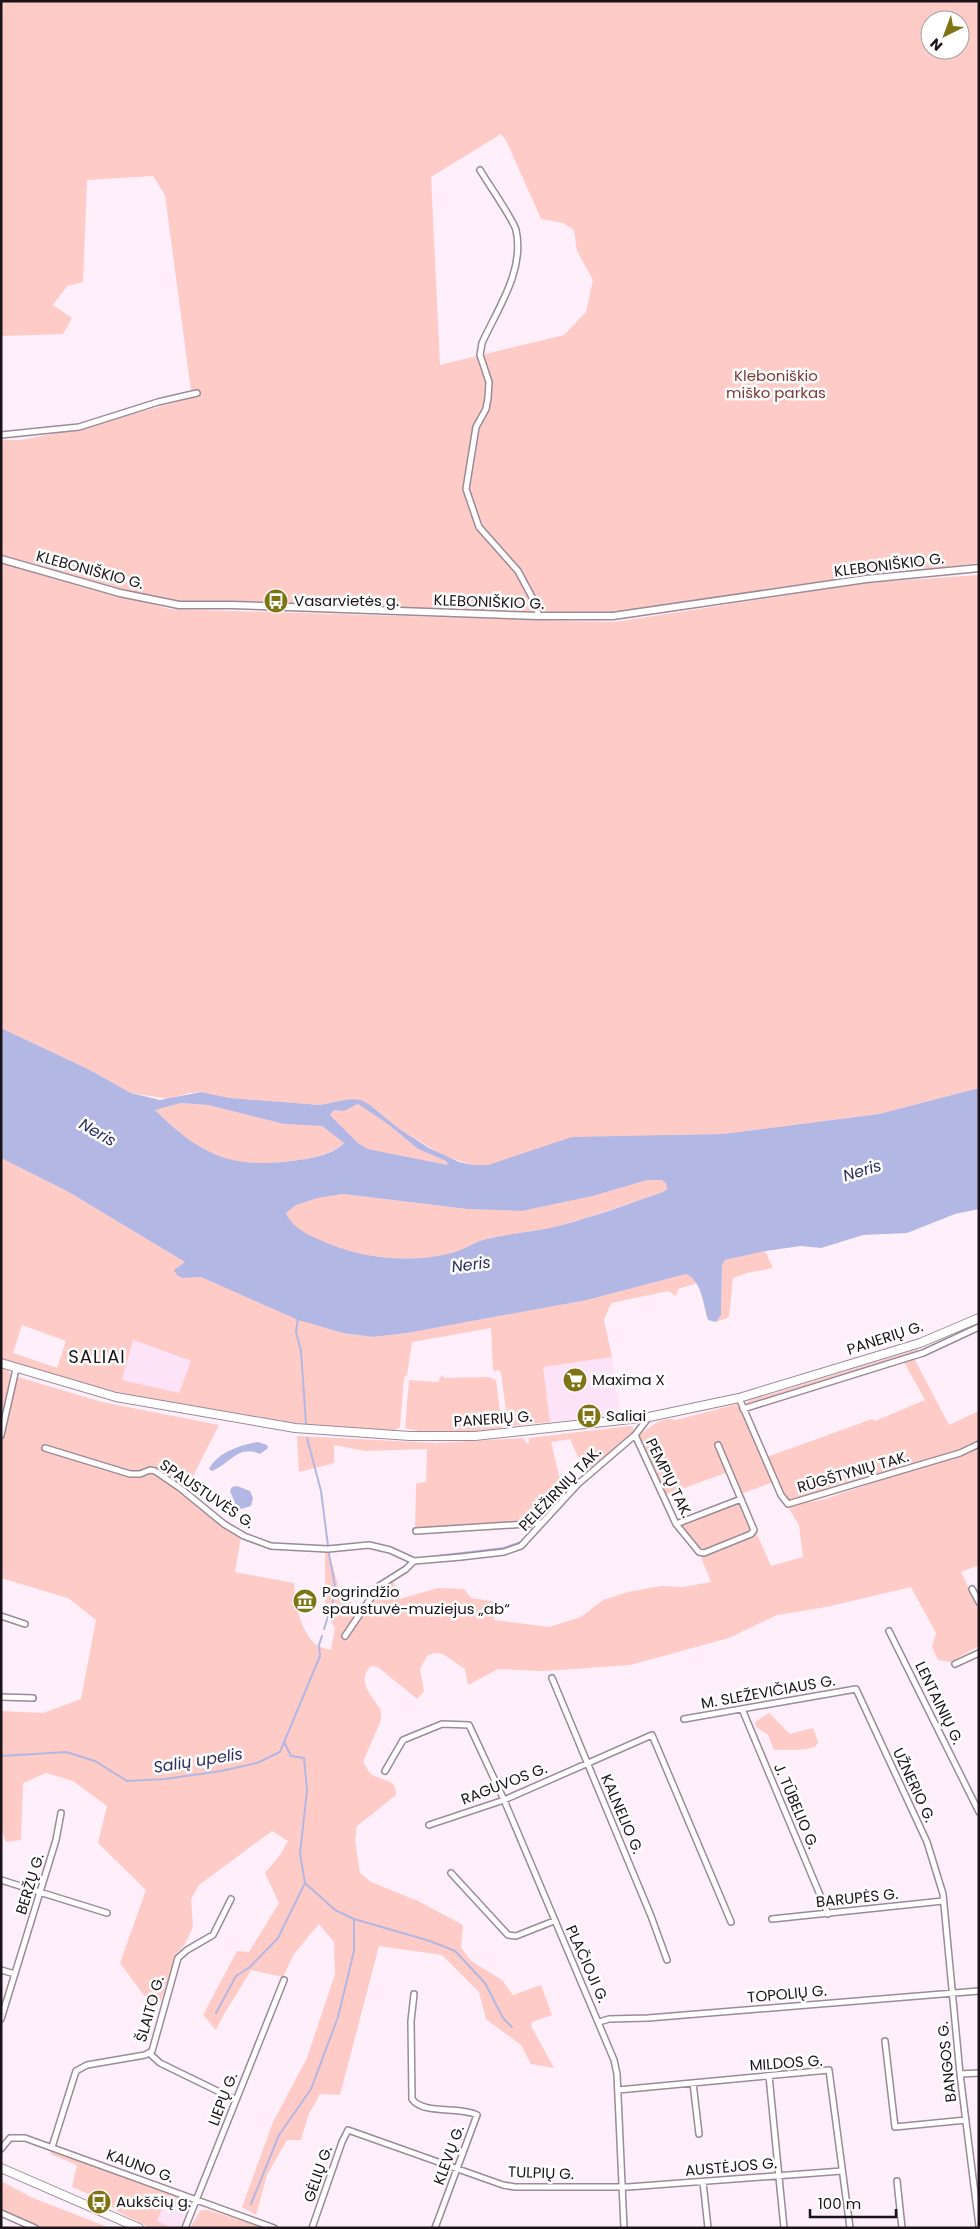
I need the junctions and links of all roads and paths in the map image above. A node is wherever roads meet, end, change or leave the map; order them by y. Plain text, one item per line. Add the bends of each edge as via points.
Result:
1 (480, 170) dead end
2 (197, 393) dead end
3 (1, 435) edge
4 (1, 559) edge
5 (979, 568) edge
6 (539, 616) junction
7 (979, 1318) edge
8 (979, 1327) edge
9 (1, 1363) edge
10 (16, 1369) junction
11 (739, 1398) junction
12 (743, 1409) junction
13 (649, 1416) junction
14 (1, 1435) edge
15 (635, 1435) junction
16 (979, 1444) edge
17 (718, 1445) dead end
18 (45, 1448) dead end
19 (740, 1498) junction
20 (542, 1523) junction
21 (676, 1524) junction
22 (416, 1531) dead end
23 (328, 1549) joint
24 (414, 1561) junction
25 (972, 1589) dead end
26 (979, 1602) edge
27 (1, 1616) edge
28 (25, 1624) dead end
29 (889, 1631) dead end
30 (346, 1636) dead end
31 (979, 1653) edge
32 (955, 1664) dead end
33 (552, 1678) dead end
34 (856, 1689) joint
35 (1, 1696) edge
36 (33, 1698) dead end
37 (742, 1709) junction
38 (684, 1719) dead end
39 (588, 1764) junction
40 (385, 1771) dead end
41 (504, 1800) junction
42 (979, 1812) edge
43 (61, 1813) dead end
44 (428, 1825) dead end
45 (450, 1873) dead end
46 (1, 1880) edge
47 (40, 1893) junction
48 (942, 1894) joint
49 (231, 1899) dead end
50 (943, 1901) junction
51 (107, 1913) dead end
52 (828, 1914) junction
53 (772, 1919) dead end
54 (554, 1921) junction
55 (732, 1922) dead end
56 (667, 1960) dead end
57 (1, 1970) edge
58 (15, 1974) junction
59 (284, 1980) dead end
60 (979, 1991) edge
61 (953, 1993) junction
62 (414, 1994) dead end
63 (1, 2020) edge
64 (599, 2022) junction
65 (885, 2041) dead end
66 (149, 2053) junction
67 (979, 2073) edge
68 (960, 2074) junction
69 (770, 2076) junction
70 (693, 2083) junction
71 (618, 2090) junction
72 (236, 2100) junction
73 (966, 2120) junction
74 (348, 2130) joint
75 (699, 2134) dead end
76 (52, 2147) junction
77 (1, 2149) edge
78 (1, 2168) edge
79 (457, 2169) junction
80 (842, 2171) junction
81 (972, 2173) junction
82 (979, 2173) edge
83 (778, 2176) junction
84 (897, 2181) dead end
85 (703, 2182) junction
86 (622, 2187) junction
87 (196, 2201) junction
88 (1, 2213) edge
89 (979, 2226) edge
90 (35, 2228) edge
91 (139, 2228) edge
92 (185, 2228) edge
93 (274, 2228) edge
94 (312, 2228) edge
95 (435, 2228) edge
96 (624, 2228) edge
97 (708, 2228) edge
98 (784, 2228) edge
99 (850, 2228) edge
100 (902, 2228) edge

1 - 6 street via 516,229 516,254 515,272 482,343 480,355 489,382 488,398 476,426 466,488 479,527 518,571
2 - 3 street via 79,427
4 - 6 street, KLEBONIŠKIO G. via 179,606
5 - 6 street, KLEBONIŠKIO G. via 866,579 613,616
7 - 11 main road, PANERIŲ G. via 920,1343
8 - 12 street via 923,1353
9 - 10 main road, PANERIŲ G.
10 - 13 main road, PANERIŲ G. via 143,1403 337,1432 475,1436
10 - 14 street
11 - 12 street, RŪGŠTYNIŲ TAK.
11 - 13 main road, PANERIŲ G.
12 - 16 street, RŪGŠTYNIŲ TAK. via 788,1504 960,1453
13 - 15 street, PELĖŽIRNIŲ TAK.
15 - 20 street, PELĖŽIRNIŲ TAK. via 588,1474
15 - 21 street, PEMPIŲ TAK.
17 - 19 street, PEMPIŲ TAK.
18 - 23 street, SPAUSTUVĖS G. via 130,1474 155,1471 224,1524 271,1546
19 - 21 street
19 - 21 street, PEMPIŲ TAK. via 754,1530 751,1534 704,1553 699,1552
20 - 22 street
20 - 24 street, PELĖŽIRNIŲ TAK. via 527,1541 514,1550
23 - 24 street, PELĖŽIRNIŲ TAK. via 369,1545
24 - 30 street via 379,1586
25 - 26 street
27 - 28 street
29 - 42 street, LENTAINIŲ G.
31 - 32 street
33 - 39 street, KALNELIO G.
34 - 37 street, M. SLEŽEVIČIAUS G.
34 - 48 street, UŽNERIO G. via 927,1842
35 - 36 street
37 - 38 street, M. SLEŽEVIČIAUS G.
37 - 52 street, J. TŪBELIO G.
39 - 41 street, RAGUVOS G.
39 - 55 street, RAGUVOS G. via 652,1736
39 - 56 street, KALNELIO G.
40 - 41 street, PLAČIOJI G. via 403,1740 442,1724 469,1725
41 - 44 street, RAGUVOS G.
41 - 54 street, PLAČIOJI G.
43 - 47 street, BERŽŲ G.
45 - 54 street via 508,1935 520,1934
46 - 47 street
47 - 51 street
47 - 58 street, BERŽŲ G.
48 - 50 street, BANGOS G.
49 - 66 street, ŠLAITO G. via 213,1935 178,1958 156,2042
50 - 52 street, BARUPĖS G.
50 - 61 street, BANGOS G.
52 - 53 street, BARUPĖS G.
54 - 64 street, PLAČIOJI G.
57 - 58 street
58 - 63 street, BERŽŲ G.
59 - 72 street, LIEPŲ G.
60 - 61 street, TOPOLIŲ G.
61 - 64 street, TOPOLIŲ G.
61 - 68 street, BANGOS G.
62 - 79 street, KLEVŲ G. via 412,2099 423,2107 477,2115
64 - 71 street, PLAČIOJI G. via 614,2060
65 - 73 street via 894,2127
66 - 72 street via 160,2063
66 - 76 street, ŠLAITO G. via 78,2069 73,2075
67 - 68 street
68 - 73 street, BANGOS G.
69 - 70 street, MILDOS G.
69 - 80 street, MILDOS G. via 829,2070
69 - 83 street
70 - 71 street, MILDOS G.
70 - 75 street
71 - 86 street, PLAČIOJI G.
72 - 87 street, LIEPŲ G.
73 - 81 street, BANGOS G.
74 - 79 street, TULPIŲ G.
74 - 94 street, GĖLIŲ G.
76 - 77 street, KAUNO G. via 17,2136 7,2140
76 - 87 street, KAUNO G.
78 - 91 main road
79 - 86 street, TULPIŲ G. via 515,2187
79 - 95 street, KLEVŲ G.
80 - 83 street, AUSTĖJOS G.
80 - 99 street, MILDOS G.
81 - 82 street
81 - 89 street, BANGOS G.
83 - 85 street, AUSTĖJOS G.
83 - 98 street
84 - 100 street
85 - 86 street, AUSTĖJOS G.
85 - 97 street
86 - 96 street, PLAČIOJI G.
87 - 92 street, LIEPŲ G.
87 - 93 street, KAUNO G.
88 - 90 street

